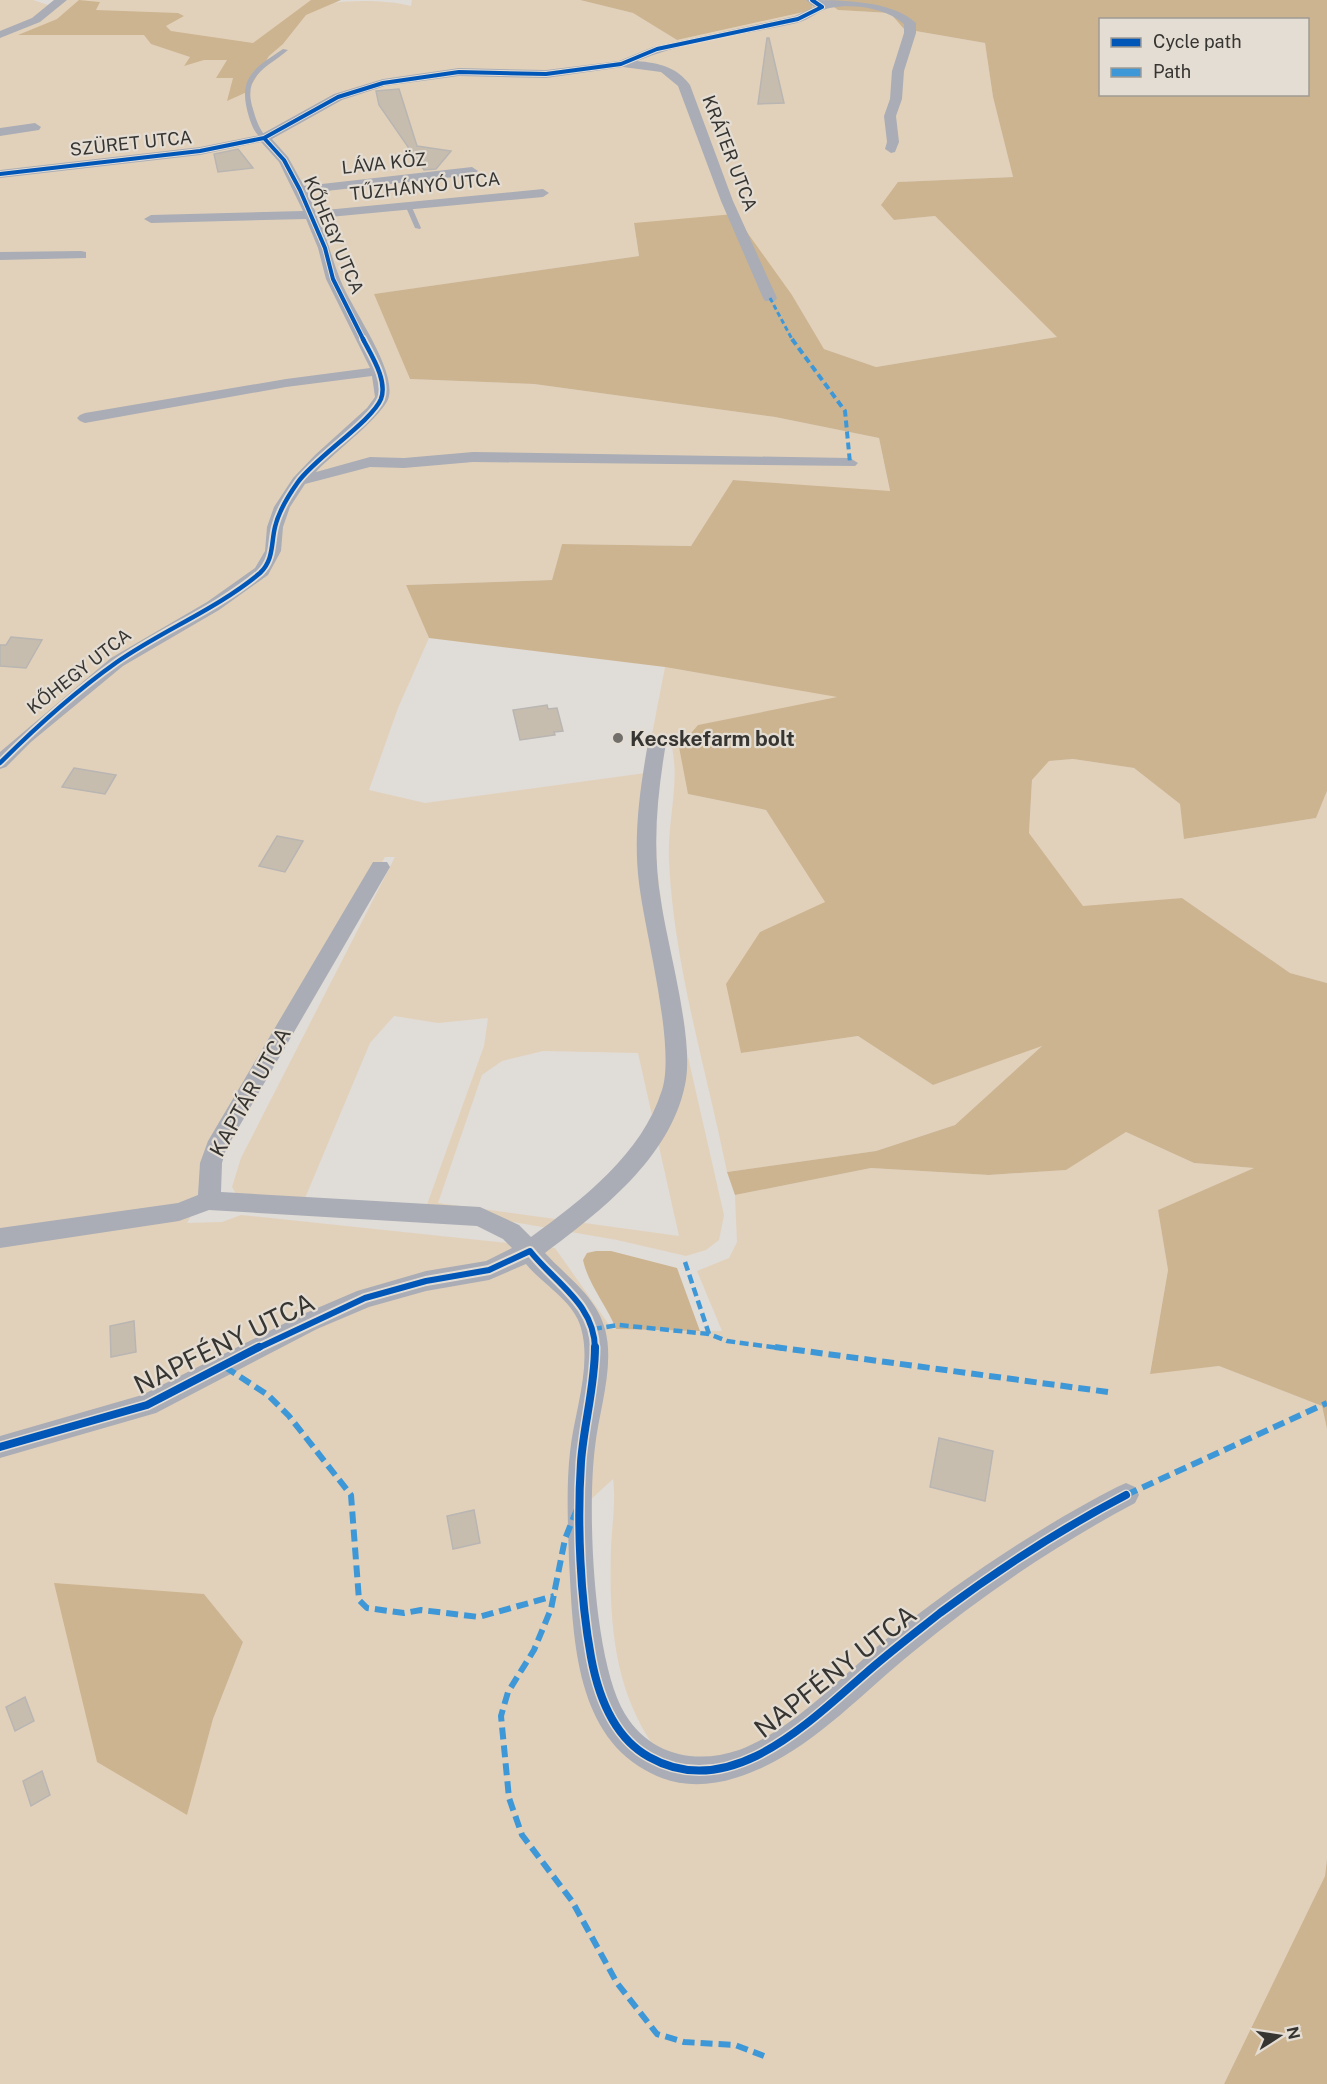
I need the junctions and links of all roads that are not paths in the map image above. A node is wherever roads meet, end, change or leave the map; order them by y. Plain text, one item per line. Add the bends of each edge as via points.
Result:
1 (61, 0) edge
2 (817, 3) edge
3 (0, 35) edge
4 (285, 50) dead end
5 (621, 64) junction
6 (35, 127) dead end
7 (0, 132) edge
8 (264, 138) junction
9 (891, 149) dead end
10 (472, 171) dead end
11 (0, 174) edge
12 (300, 190) junction
13 (543, 193) dead end
14 (408, 205) junction
15 (310, 215) junction
16 (151, 219) dead end
17 (418, 228) dead end
18 (81, 255) dead end
19 (0, 256) edge
20 (770, 298) dead end
21 (379, 370) junction
22 (85, 418) dead end
23 (850, 463) dead end
24 (299, 481) junction
25 (657, 743) dead end
26 (0, 763) edge
27 (380, 867) dead end
28 (209, 1201) junction
29 (0, 1238) edge
30 (530, 1251) junction
31 (0, 1447) edge
32 (1126, 1495) dead end

1 - 3 street via 36,20
2 - 5 street via 818,10 798,19 657,49
2 - 9 street via 883,9 902,15 910,23 890,116
4 - 8 lane via 257,69 247,88 246,103
5 - 8 street via 546,74 459,72 408,78 338,97
5 - 20 street, KRÁTER UTCA via 677,74
6 - 7 street
8 - 11 street, SZÜRET UTCA via 180,155
8 - 12 street, KŐHEGY UTCA via 284,160
10 - 12 street, LÁVA KÖZ
12 - 15 street, KŐHEGY UTCA
13 - 14 street, TŰZHÁNYÓ UTCA
14 - 15 street, TŰZHÁNYÓ UTCA
14 - 17 lane
15 - 16 street, TŰZHÁNYÓ UTCA
15 - 21 street, KŐHEGY UTCA via 333,279
18 - 19 street
21 - 22 street
21 - 24 street, KŐHEGY UTCA via 382,397 373,411
23 - 24 street via 473,457 370,462
24 - 26 street, KŐHEGY UTCA via 282,507 273,551 262,572 213,606 117,662
25 - 30 street via 648,877 670,1003 676,1061 674,1089 651,1137 623,1171 589,1206
27 - 28 street, KAPTÁR UTCA via 216,1147
28 - 29 street via 179,1212
28 - 30 street via 480,1217 511,1232
30 - 31 street, NAPFÉNY UTCA via 489,1270 426,1281 365,1298 309,1322 147,1405
30 - 32 street, NAPFÉNY UTCA via 542,1269 583,1306 593,1329 596,1354 581,1461 585,1620 602,1699 614,1725 631,1747 652,1761 696,1772 726,1768 784,1741 989,1577 1083,1516

